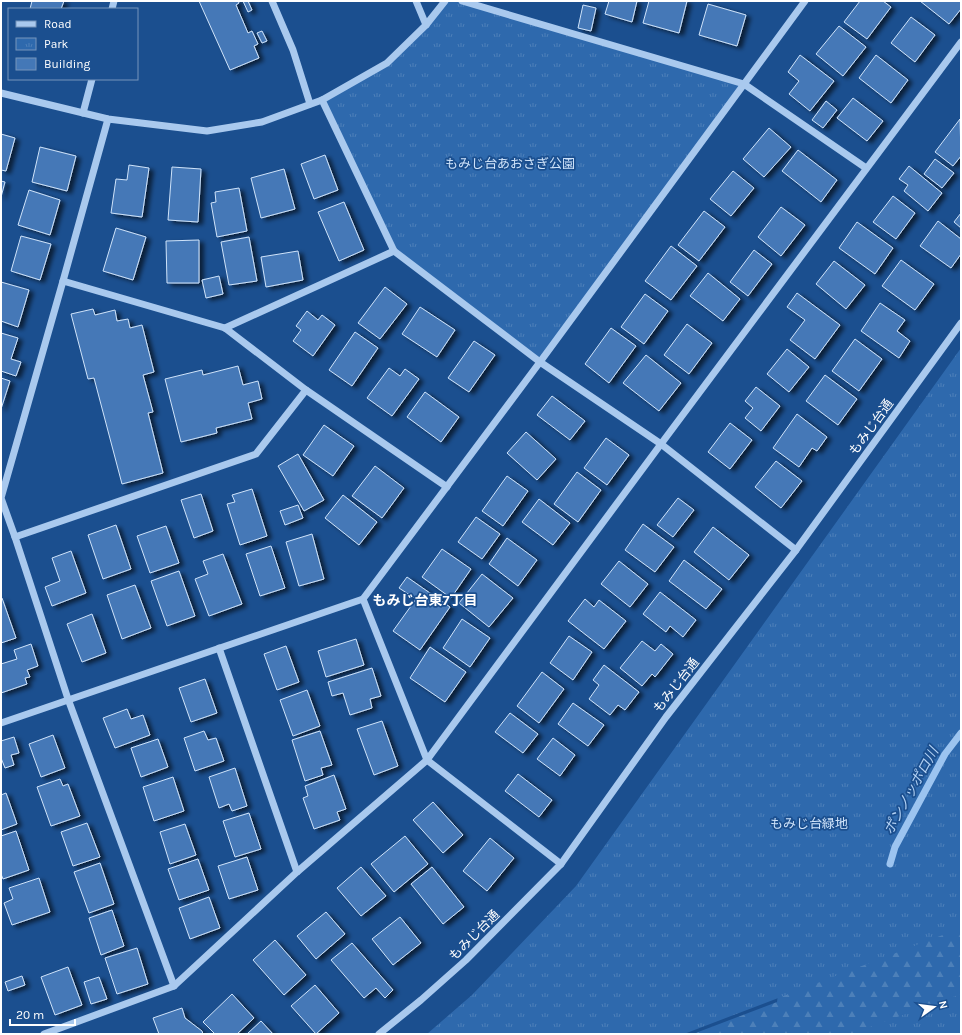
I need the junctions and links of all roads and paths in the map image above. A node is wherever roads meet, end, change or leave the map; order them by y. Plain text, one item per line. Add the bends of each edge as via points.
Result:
1 (272, 1) edge
2 (416, 1) edge
3 (445, 1) edge
4 (462, 1) edge
5 (806, 1) edge
6 (426, 25) junction
7 (961, 42) edge
8 (92, 80) edge
9 (744, 84) junction
10 (1, 93) edge
11 (322, 100) junction
12 (310, 104) junction
13 (83, 113) junction
14 (108, 119) junction
15 (866, 168) junction
16 (394, 251) junction
17 (63, 281) junction
18 (961, 323) edge
19 (225, 328) junction
20 (540, 362) junction
21 (306, 390) junction
22 (661, 444) junction
23 (447, 487) junction
24 (15, 537) junction
25 (796, 550) junction
26 (363, 599) junction
27 (218, 648) junction
28 (68, 700) junction
29 (1, 723) edge
30 (427, 760) junction
31 (561, 864) junction
32 (297, 872) junction
33 (174, 986) junction
34 (44, 1034) edge
35 (379, 1034) edge

1 - 12 street via 293,50
2 - 6 street
3 - 6 street
4 - 9 street
5 - 9 street
6 - 11 street via 387,62
7 - 15 street
8 - 13 street
9 - 15 street
9 - 20 street
10 - 13 street
11 - 12 street
11 - 16 street
12 - 14 street via 262,122 207,131
13 - 14 street
14 - 17 street
15 - 22 street
16 - 19 street
16 - 20 street
17 - 19 street
17 - 24 street via 1,498
18 - 25 street, もみじ台通
19 - 21 street
20 - 22 street
20 - 23 street
21 - 23 street
21 - 24 street via 256,454
22 - 25 street
22 - 30 street
23 - 26 street
24 - 28 street
25 - 31 street, もみじ台通 via 666,717
26 - 27 street
26 - 30 street
27 - 28 street
27 - 32 street
28 - 29 street
28 - 33 street
30 - 31 street
30 - 32 street
31 - 35 street, もみじ台通 via 466,960
32 - 33 street
33 - 34 street

